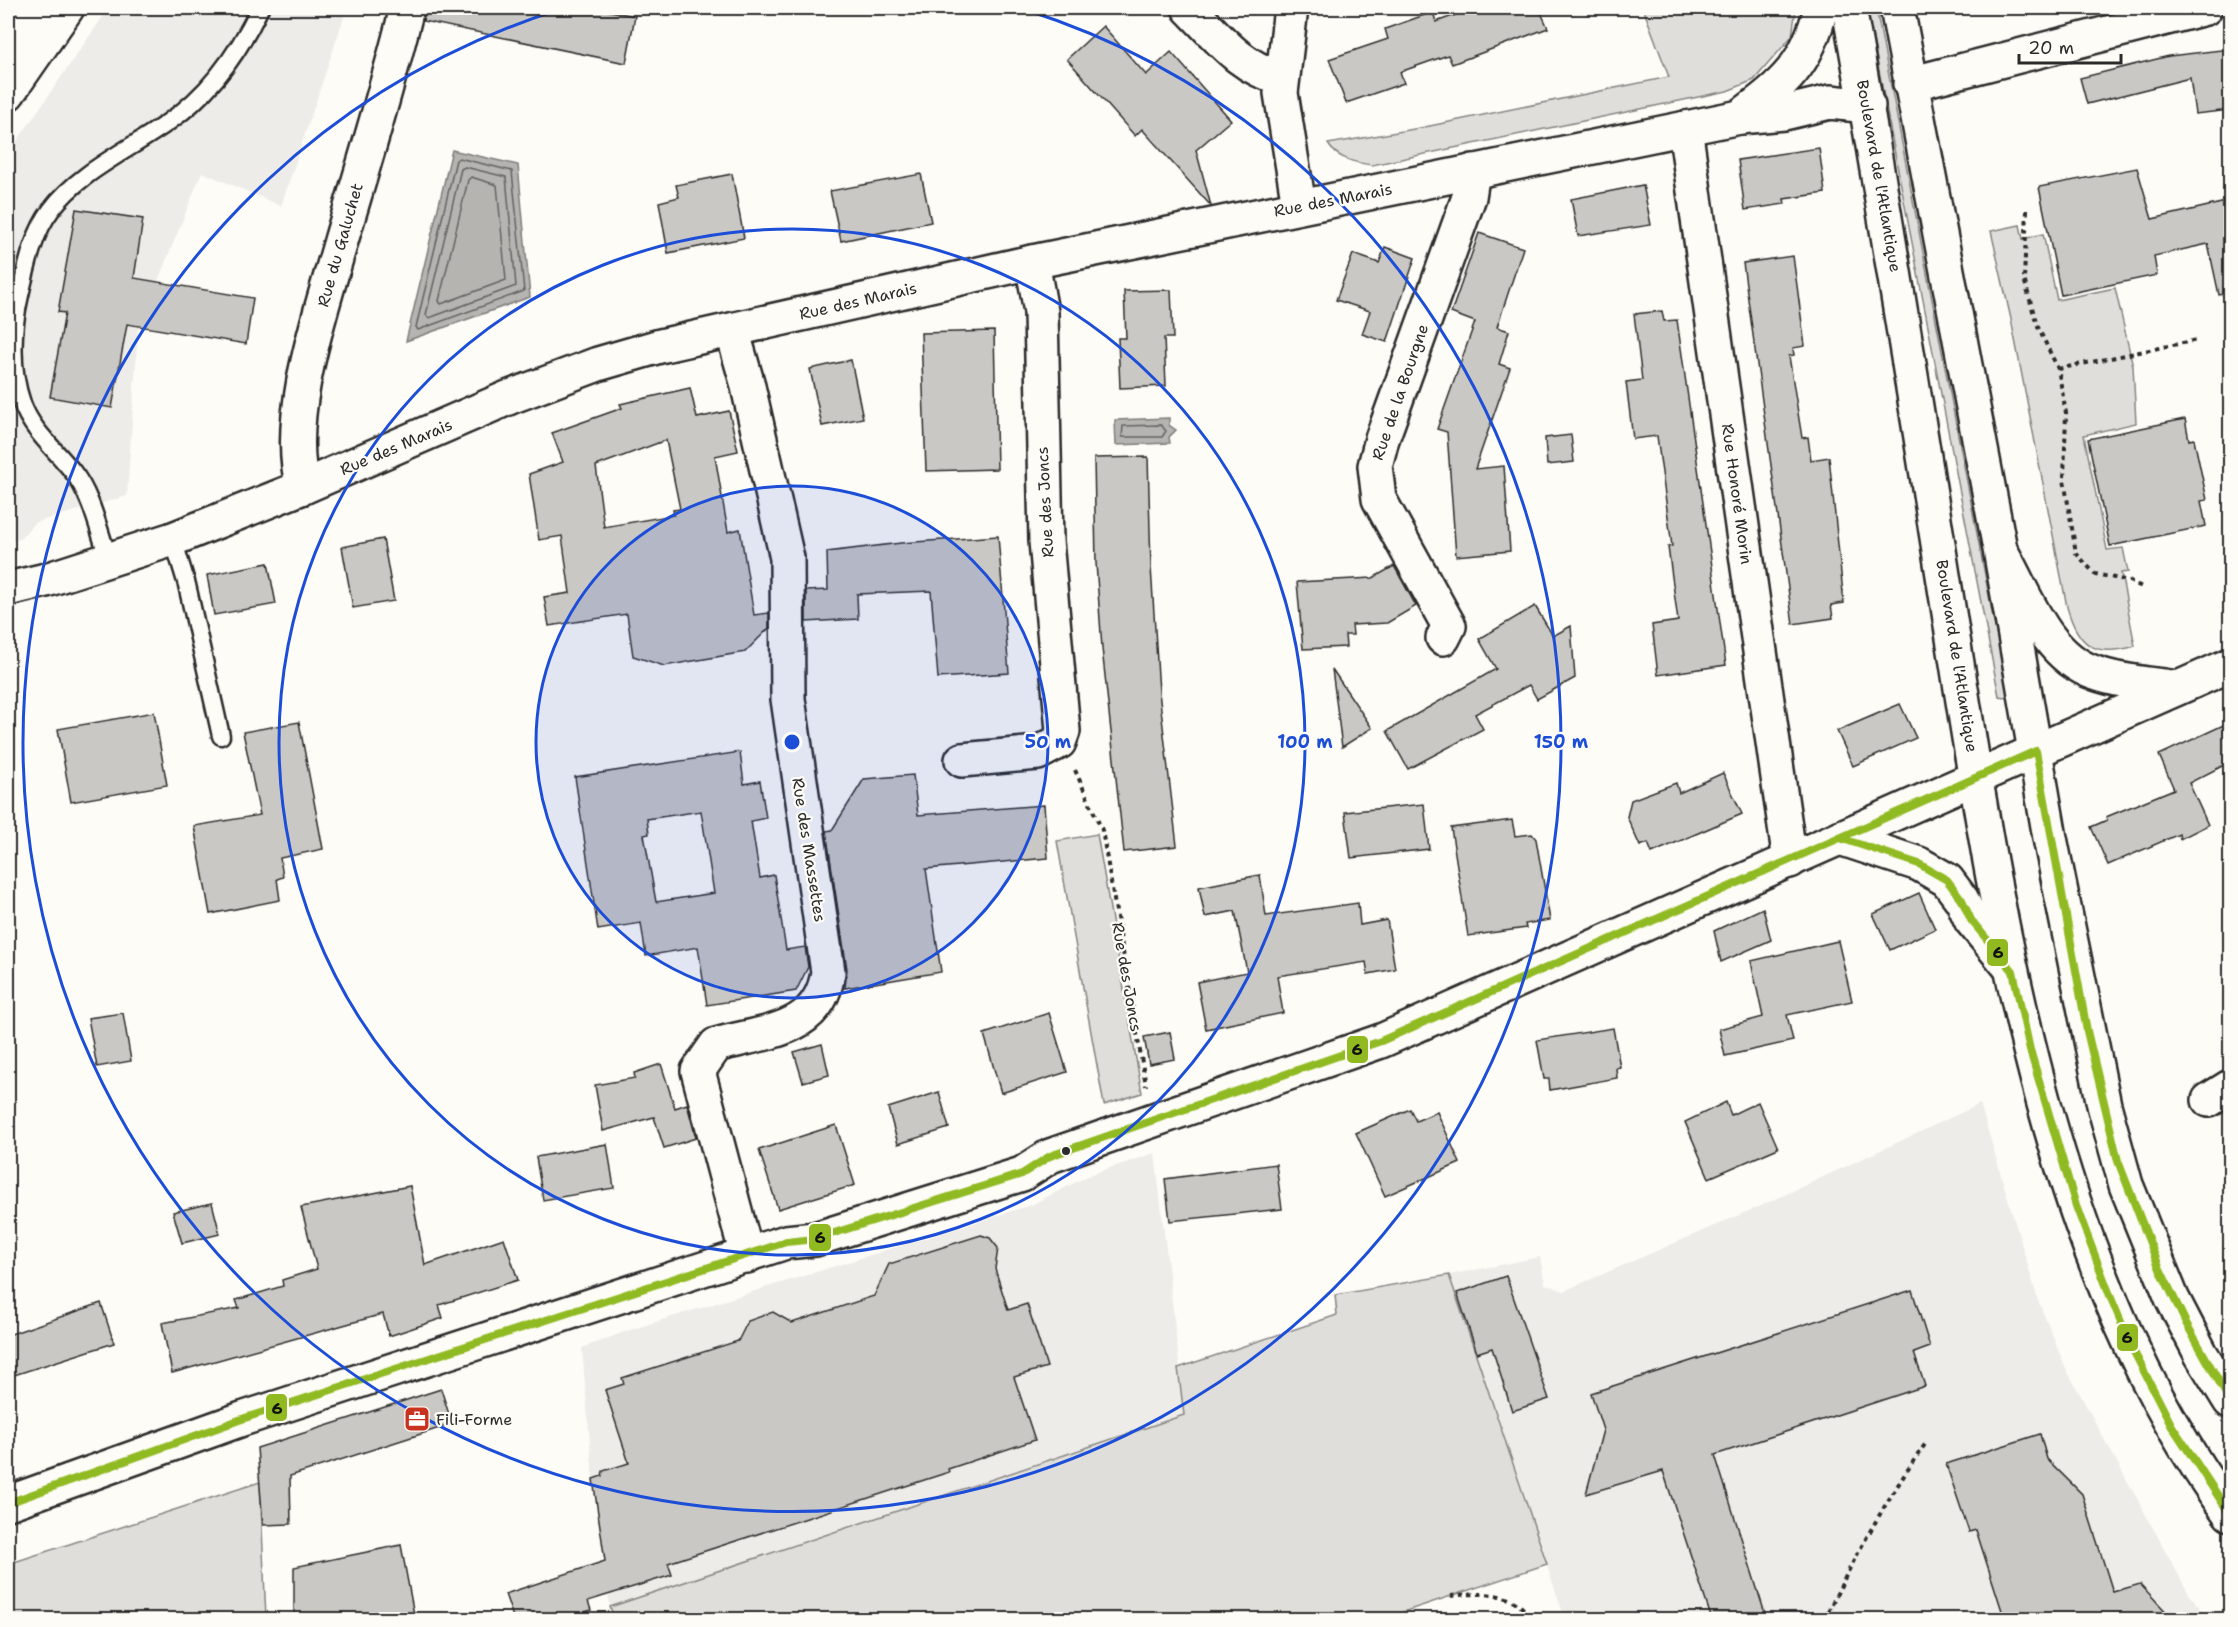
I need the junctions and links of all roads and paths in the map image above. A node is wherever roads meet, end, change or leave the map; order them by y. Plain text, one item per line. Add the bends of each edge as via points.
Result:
1 (41, 8) edge
2 (67, 8) edge
3 (260, 8) edge
4 (407, 8) edge
5 (1190, 8) edge
6 (1291, 8) edge
7 (1821, 8) edge
8 (1849, 8) edge
9 (1897, 8) edge
10 (2205, 8) edge
11 (8, 52) edge
12 (1281, 77) junction
13 (1910, 84) junction
14 (8, 93) edge
15 (1868, 106) junction
16 (1740, 117) junction
17 (1685, 128) junction
18 (1473, 171) junction
19 (1299, 206) junction
20 (2027, 210) dead end
21 (1032, 262) junction
22 (732, 330) junction
23 (2197, 340) dead end
24 (2058, 369) junction
25 (303, 487) junction
26 (173, 539) junction
27 (2000, 549) junction
28 (109, 560) junction
29 (2144, 588) dead end
30 (8, 589) edge
31 (1443, 638) dead end
32 (2230, 664) edge
33 (2177, 688) junction
34 (221, 736) dead end
35 (1059, 742) junction
36 (2036, 751) junction
37 (962, 760) dead end
38 (1977, 777) junction
39 (1840, 838) junction
40 (1790, 861) junction
41 (2013, 971) junction
42 (1157, 1118) junction
43 (747, 1256) junction
44 (2230, 1401) edge
45 (1926, 1443) dead end
46 (8, 1503) edge
47 (2230, 1514) edge
48 (1450, 1596) dead end
49 (1531, 1620) edge
50 (1824, 1620) edge

1 - 11 street
2 - 14 street
3 - 28 lane via 238,51 210,86 170,122 75,184 50,210 31,250 17,308 13,366 22,405 45,441 75,474
4 - 25 street, Rue du Galuchet via 308,357 297,443
5 - 12 street via 1246,63 1263,74
6 - 12 street
7 - 16 street, Rue des Marais via 1802,59 1774,91
8 - 15 street, Boulevard de l'Atlantique
9 - 13 street
10 - 13 street
12 - 19 street via 1283,117
13 - 27 street
15 - 16 street, Rue des Marais via 1830,102 1784,113
15 - 38 street, Boulevard de l'Atlantique
16 - 17 street, Rue des Marais
17 - 18 street, Rue des Marais
17 - 40 street, Rue Honoré Morin
18 - 19 street, Rue des Marais
18 - 31 street, Rue de la Bourgne via 1469,196 1375,466 1379,499 1449,626
19 - 21 street, Rue des Marais
20 - 24 path via 2024,279 2037,325
21 - 22 street, Rue des Marais
21 - 35 street, Rue des Joncs via 1041,312 1043,486 1063,731
22 - 25 street, Rue des Marais via 598,364 510,397
22 - 43 street, Rue des Massettes via 787,558 788,699 828,972 825,992 815,1009 800,1021 716,1045 698,1071
23 - 24 path
24 - 29 path via 2066,412 2064,479 2076,553 2096,574
25 - 26 street, Rue des Marais
26 - 28 street, Rue des Marais
26 - 34 lane
27 - 33 street via 2047,635 2067,659 2096,674
27 - 36 street
28 - 30 street, Rue des Marais
32 - 33 street
33 - 36 street
35 - 37 street via 1038,753
35 - 42 path, Rue des Joncs via 1102,830 1146,1088
36 - 38 street
36 - 44 street via 2086,1025 2126,1185 2172,1298
38 - 39 street
38 - 41 street, Boulevard de l'Atlantique
39 - 40 street
39 - 41 street via 1919,864 1947,880 1971,920
40 - 42 street via 1381,1041
41 - 47 street, Boulevard de l'Atlantique via 2030,1050 2076,1206 2111,1298 2172,1426
42 - 43 street via 1050,1156 1022,1174 815,1239 786,1242
43 - 46 street via 242,1419
45 - 50 path via 1858,1547
48 - 49 path via 1502,1596 1523,1607

